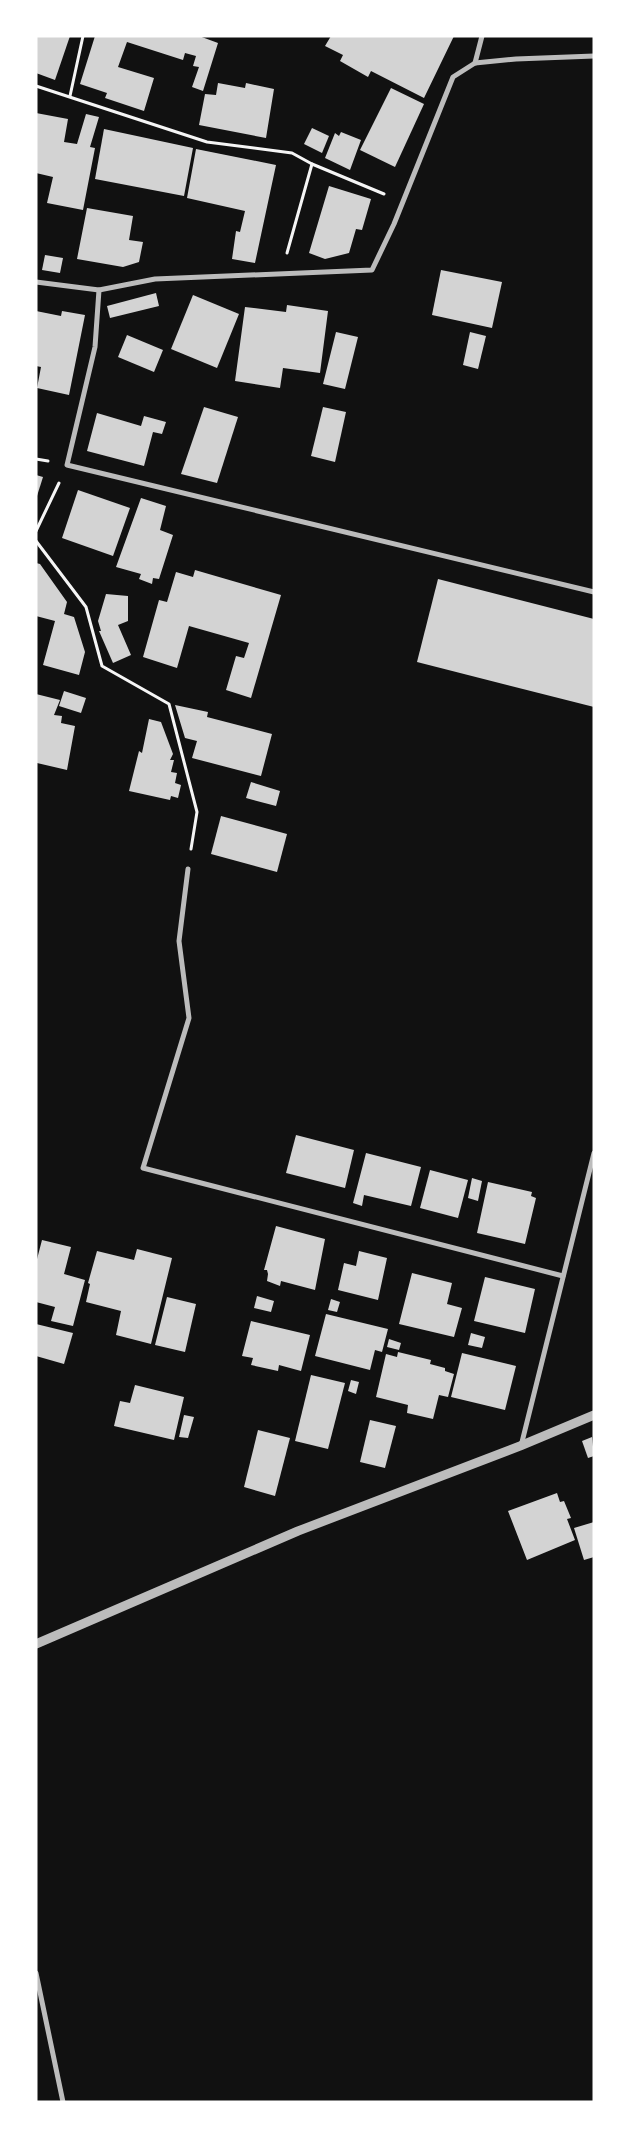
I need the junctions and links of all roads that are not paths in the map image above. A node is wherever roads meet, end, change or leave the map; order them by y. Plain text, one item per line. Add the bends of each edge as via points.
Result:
1 (482, 36) edge
2 (594, 56) edge
3 (475, 63) junction
4 (36, 282) edge
5 (99, 290) junction
6 (594, 592) edge
7 (188, 869) road end
8 (594, 1152) edge
9 (563, 1276) junction
10 (594, 1415) edge
11 (520, 1446) junction
12 (36, 1644) edge
13 (36, 1974) edge
14 (63, 2102) edge

1 - 3 street
2 - 3 street
3 - 5 street via 453,77 372,270 155,279
4 - 5 street
5 - 6 street via 95,347 67,465
7 - 9 street via 179,941 189,1018 142,1168
8 - 9 street
9 - 11 street
10 - 11 street
11 - 12 street via 298,1531
13 - 14 street

